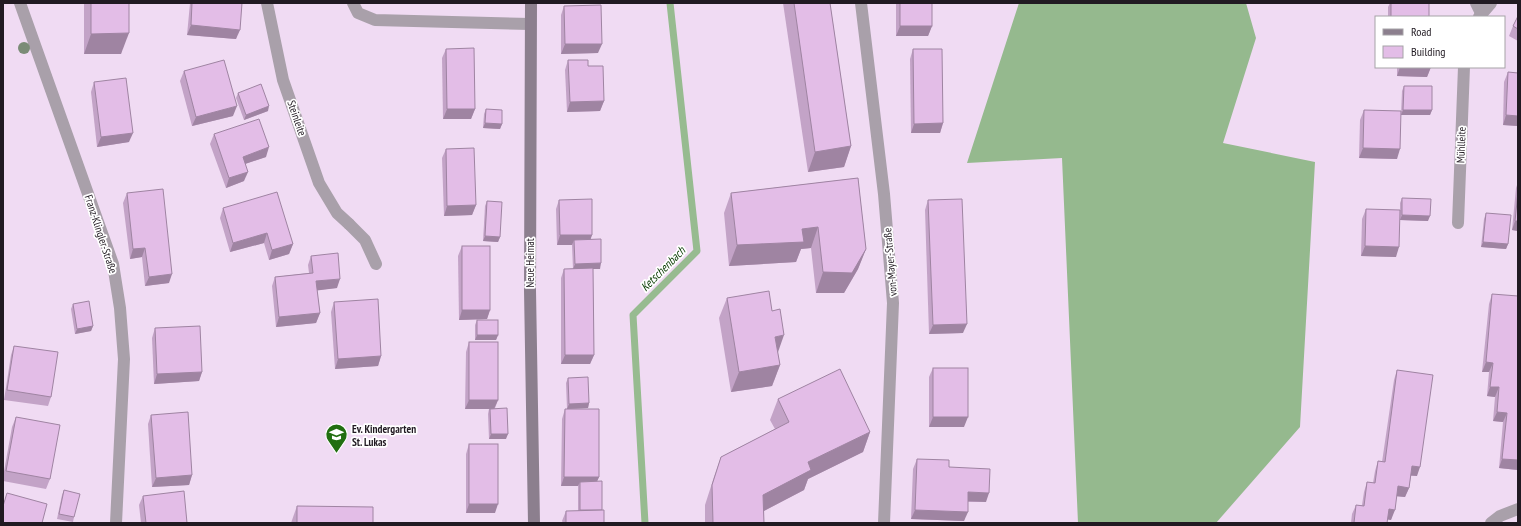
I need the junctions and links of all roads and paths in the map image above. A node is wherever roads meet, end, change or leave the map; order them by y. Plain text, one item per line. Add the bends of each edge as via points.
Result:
1 (20, 3) edge
2 (267, 3) edge
3 (352, 3) edge
4 (530, 3) edge
5 (861, 3) edge
6 (1491, 3) edge
7 (1479, 11) edge
8 (530, 24) junction
9 (1464, 68) edge
10 (1458, 223) dead end
11 (376, 264) dead end
12 (1518, 509) edge
13 (116, 523) edge
14 (534, 523) edge
15 (884, 523) edge
16 (1491, 523) edge

1 - 13 street, Franz-Klingler-Straße via 113,264 124,359
2 - 11 street, Steinleite via 283,80 319,183 338,213 365,240
3 - 8 street via 358,13 375,20
4 - 8 street, Neue Heimat
5 - 15 street, von-Mayer-Straße via 884,194 893,303
6 - 7 street
8 - 14 street, Neue Heimat via 530,290
9 - 10 street, Mühlleite
12 - 16 street via 1500,516

